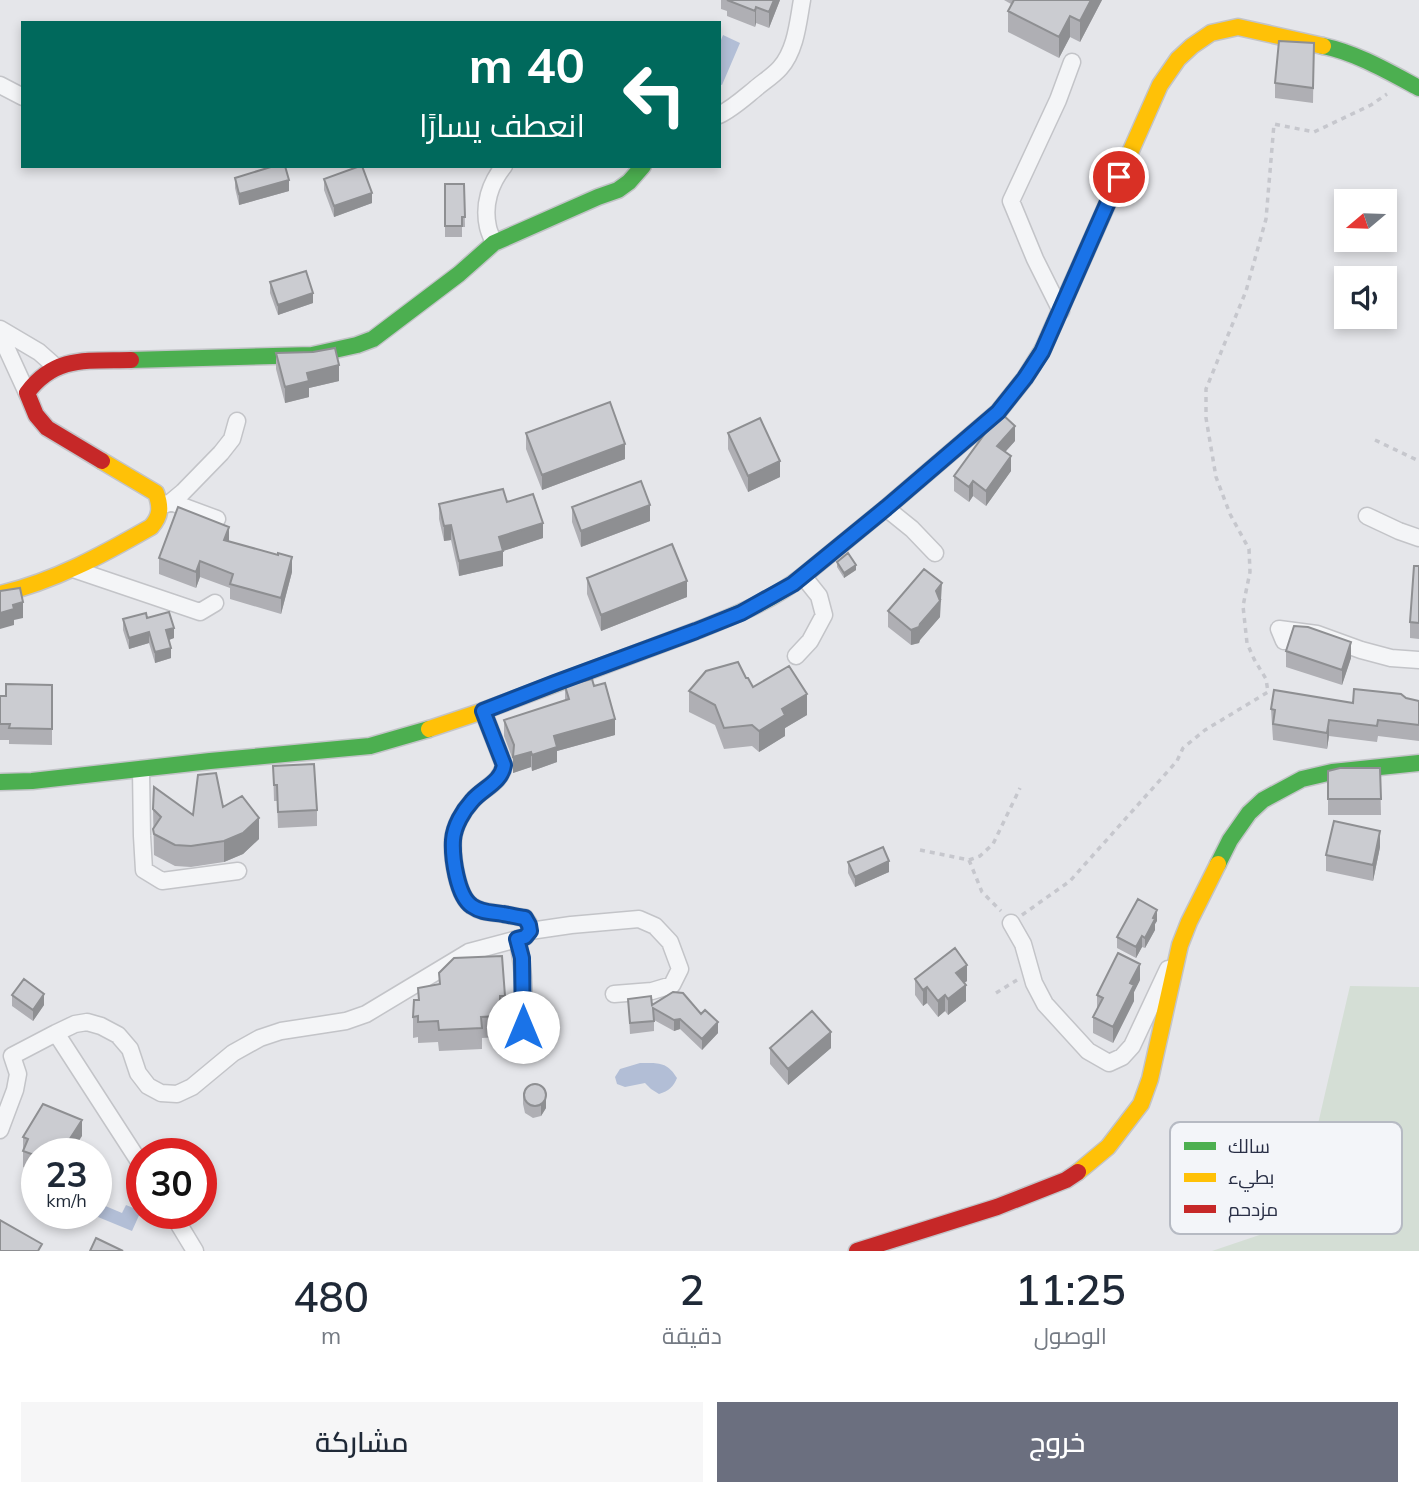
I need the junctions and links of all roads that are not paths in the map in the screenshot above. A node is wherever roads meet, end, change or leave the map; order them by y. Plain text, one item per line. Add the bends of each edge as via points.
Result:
1 (802, 0) edge
2 (1072, 62) dead end
3 (1413, 84) edge
4 (0, 85) edge
5 (21, 96) edge
6 (721, 114) edge
7 (502, 168) edge
8 (642, 168) edge
9 (494, 243) junction
10 (1060, 311) junction
11 (0, 332) edge
12 (57, 367) junction
13 (27, 393) junction
14 (237, 421) dead end
15 (166, 504) junction
16 (886, 508) junction
17 (1367, 516) dead end
18 (217, 519) edge
19 (1419, 538) edge
20 (935, 553) dead end
21 (73, 569) junction
22 (803, 576) junction
23 (0, 594) edge
24 (215, 603) dead end
25 (1284, 641) dead end
26 (796, 656) dead end
27 (1419, 660) edge
28 (483, 711) junction
29 (1419, 763) edge
30 (141, 769) junction
31 (0, 782) edge
32 (238, 871) dead end
33 (1011, 923) road end
34 (523, 935) junction
35 (1180, 945) junction
36 (614, 994) dead end
37 (56, 1033) junction
38 (519, 1044) dead end
39 (0, 1130) edge
40 (126, 1141) edge
41 (182, 1229) edge
42 (195, 1251) edge
43 (857, 1251) edge

1 - 6 street via 792,49 781,68
2 - 10 street via 1011,201
3 - 10 street via 1333,48 1238,27 1211,33 1178,59 1160,85
4 - 5 street
7 - 9 street via 487,198 487,226
8 - 9 street via 613,194
9 - 12 street via 373,339 357,345 313,355 74,361
10 - 16 street via 1042,352 998,412
11 - 12 street
11 - 13 street
12 - 13 street via 34,382
13 - 15 street via 47,428 156,493
14 - 15 street via 232,439
15 - 18 street
15 - 21 street via 151,527
16 - 20 street
16 - 22 street
17 - 19 street
21 - 23 street
21 - 24 street via 200,612
22 - 26 street via 819,596 824,615
22 - 28 street via 741,613
25 - 27 street via 1279,629 1317,634 1391,658
28 - 30 street via 370,746
28 - 34 street via 504,765 502,774 472,800 457,824 453,839 457,880 471,906 485,913 525,918 529,925
29 - 35 street via 1302,779 1263,800 1230,840
30 - 31 street
30 - 32 street via 144,870 162,881
33 - 35 street via 1045,1004 1088,1051 1109,1063 1132,1046
34 - 36 street via 639,919 655,926 670,942 680,969 672,985
34 - 37 street via 469,952 356,1018 260,1038 177,1094 148,1086 130,1049 102,1026 75,1024
34 - 38 street
35 - 43 street via 1150,1079 1141,1104 1108,1147 1066,1180
37 - 39 street via 12,1056 18,1074
37 - 40 street
41 - 42 street

